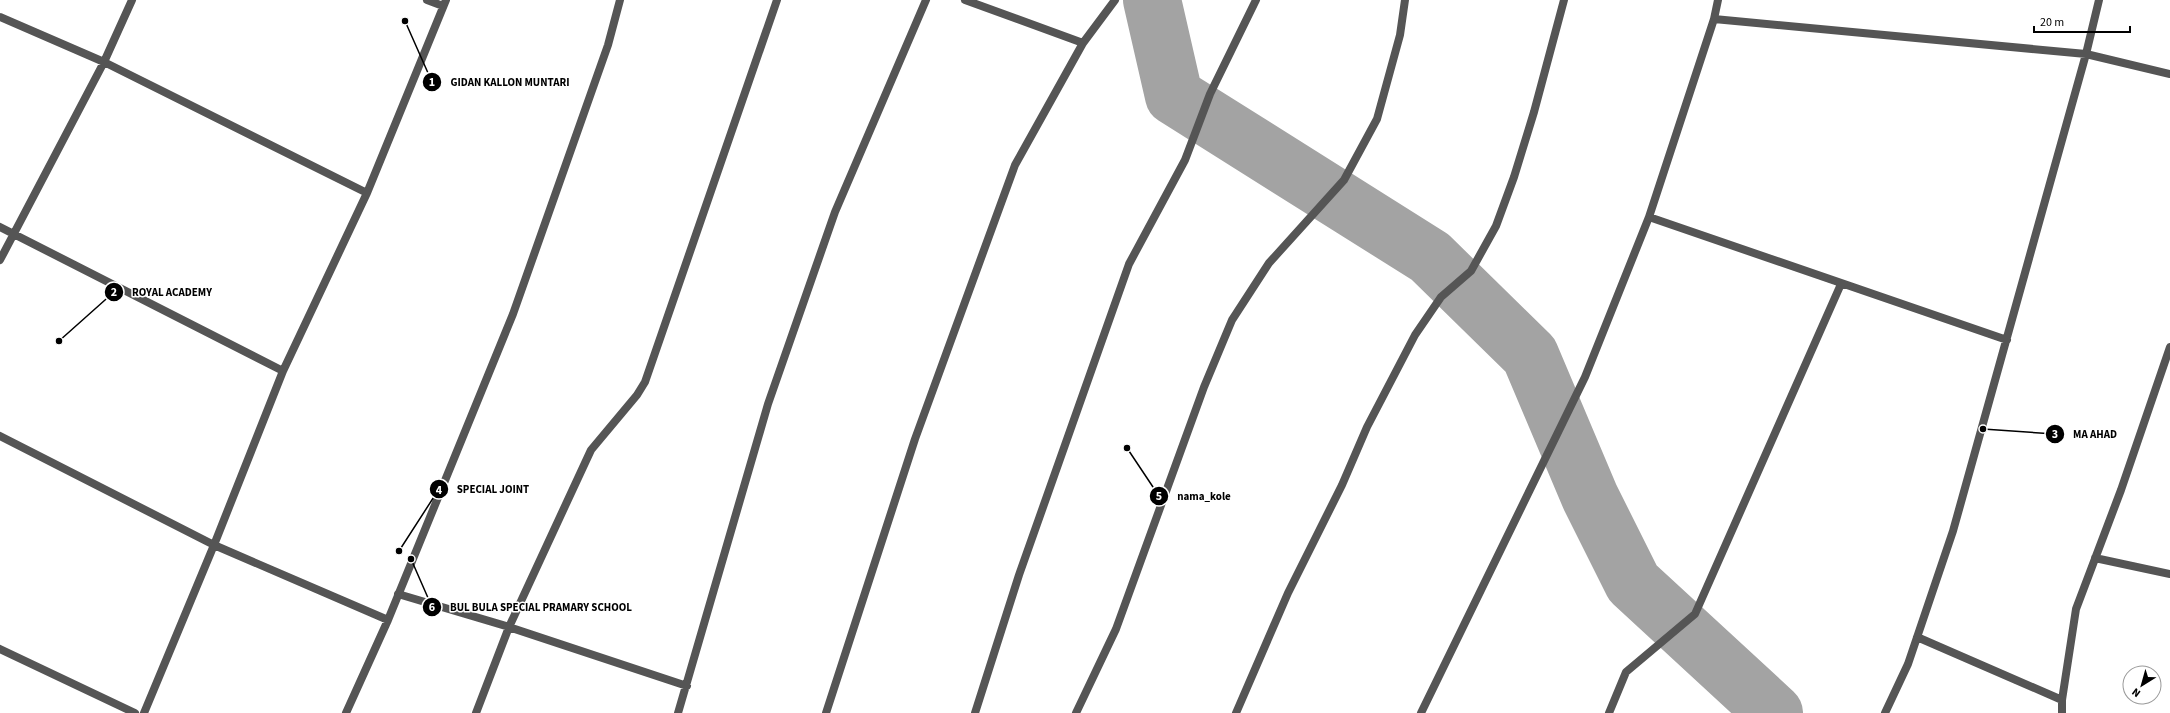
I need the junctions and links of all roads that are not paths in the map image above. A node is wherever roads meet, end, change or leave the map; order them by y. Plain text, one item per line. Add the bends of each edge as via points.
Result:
1 (132, 0) edge
2 (426, 0) edge
3 (620, 0) edge
4 (777, 0) edge
5 (926, 0) edge
6 (965, 0) edge
7 (1114, 0) edge
8 (1256, 0) edge
9 (1405, 0) edge
10 (1564, 0) edge
11 (1718, 0) edge
12 (2099, 0) edge
13 (444, 3) edge
14 (0, 17) edge
15 (1714, 19) junction
16 (1083, 43) junction
17 (2086, 54) junction
18 (104, 62) junction
19 (2170, 74) edge
20 (367, 193) junction
21 (1649, 217) junction
22 (0, 227) edge
23 (13, 232) junction
24 (0, 260) edge
25 (1841, 284) junction
26 (2007, 340) junction
27 (2170, 347) edge
28 (283, 371) junction
29 (0, 436) edge
30 (214, 545) junction
31 (2095, 558) junction
32 (2170, 574) edge
33 (398, 594) junction
34 (388, 620) junction
35 (509, 628) junction
36 (1918, 638) junction
37 (0, 649) edge
38 (687, 686) junction
39 (2062, 700) junction
40 (135, 713) edge
41 (144, 713) edge
42 (346, 713) edge
43 (476, 713) edge
44 (678, 713) edge
45 (826, 713) edge
46 (975, 713) edge
47 (1076, 713) edge
48 (1236, 713) edge
49 (1421, 713) edge
50 (1609, 713) edge
51 (1885, 713) edge
52 (2062, 713) edge

1 - 18 street
2 - 13 street
3 - 33 street via 608,45 513,314
4 - 35 street via 645,382 590,450
5 - 38 street via 832,219 768,404
6 - 16 street
7 - 16 street
8 - 46 street via 1210,94 1185,160 1129,264 1019,575
9 - 47 street via 1400,35 1377,119 1344,180 1269,263 1232,320 1204,387 1116,629
10 - 48 street via 1514,177 1496,226 1471,271 1441,297 1415,335 1367,427 1342,485 1288,593
11 - 15 street
12 - 17 street
13 - 20 street
14 - 18 street
15 - 17 street
15 - 21 street
16 - 45 street via 1015,165 915,439
17 - 19 street
17 - 26 street
18 - 20 street
18 - 23 street
20 - 28 street
21 - 25 street
21 - 49 street via 1586,377
22 - 23 street
23 - 24 street
23 - 28 street
25 - 26 street
25 - 50 street via 1695,614 1626,672
26 - 36 street via 1953,531
27 - 31 street
28 - 30 street
29 - 30 street
30 - 34 street
30 - 41 street
31 - 32 street
31 - 39 street via 2076,609
33 - 34 street
33 - 35 street
34 - 42 street
35 - 38 street
35 - 43 street
36 - 39 street
36 - 51 street
37 - 40 street
38 - 44 street
39 - 52 street

